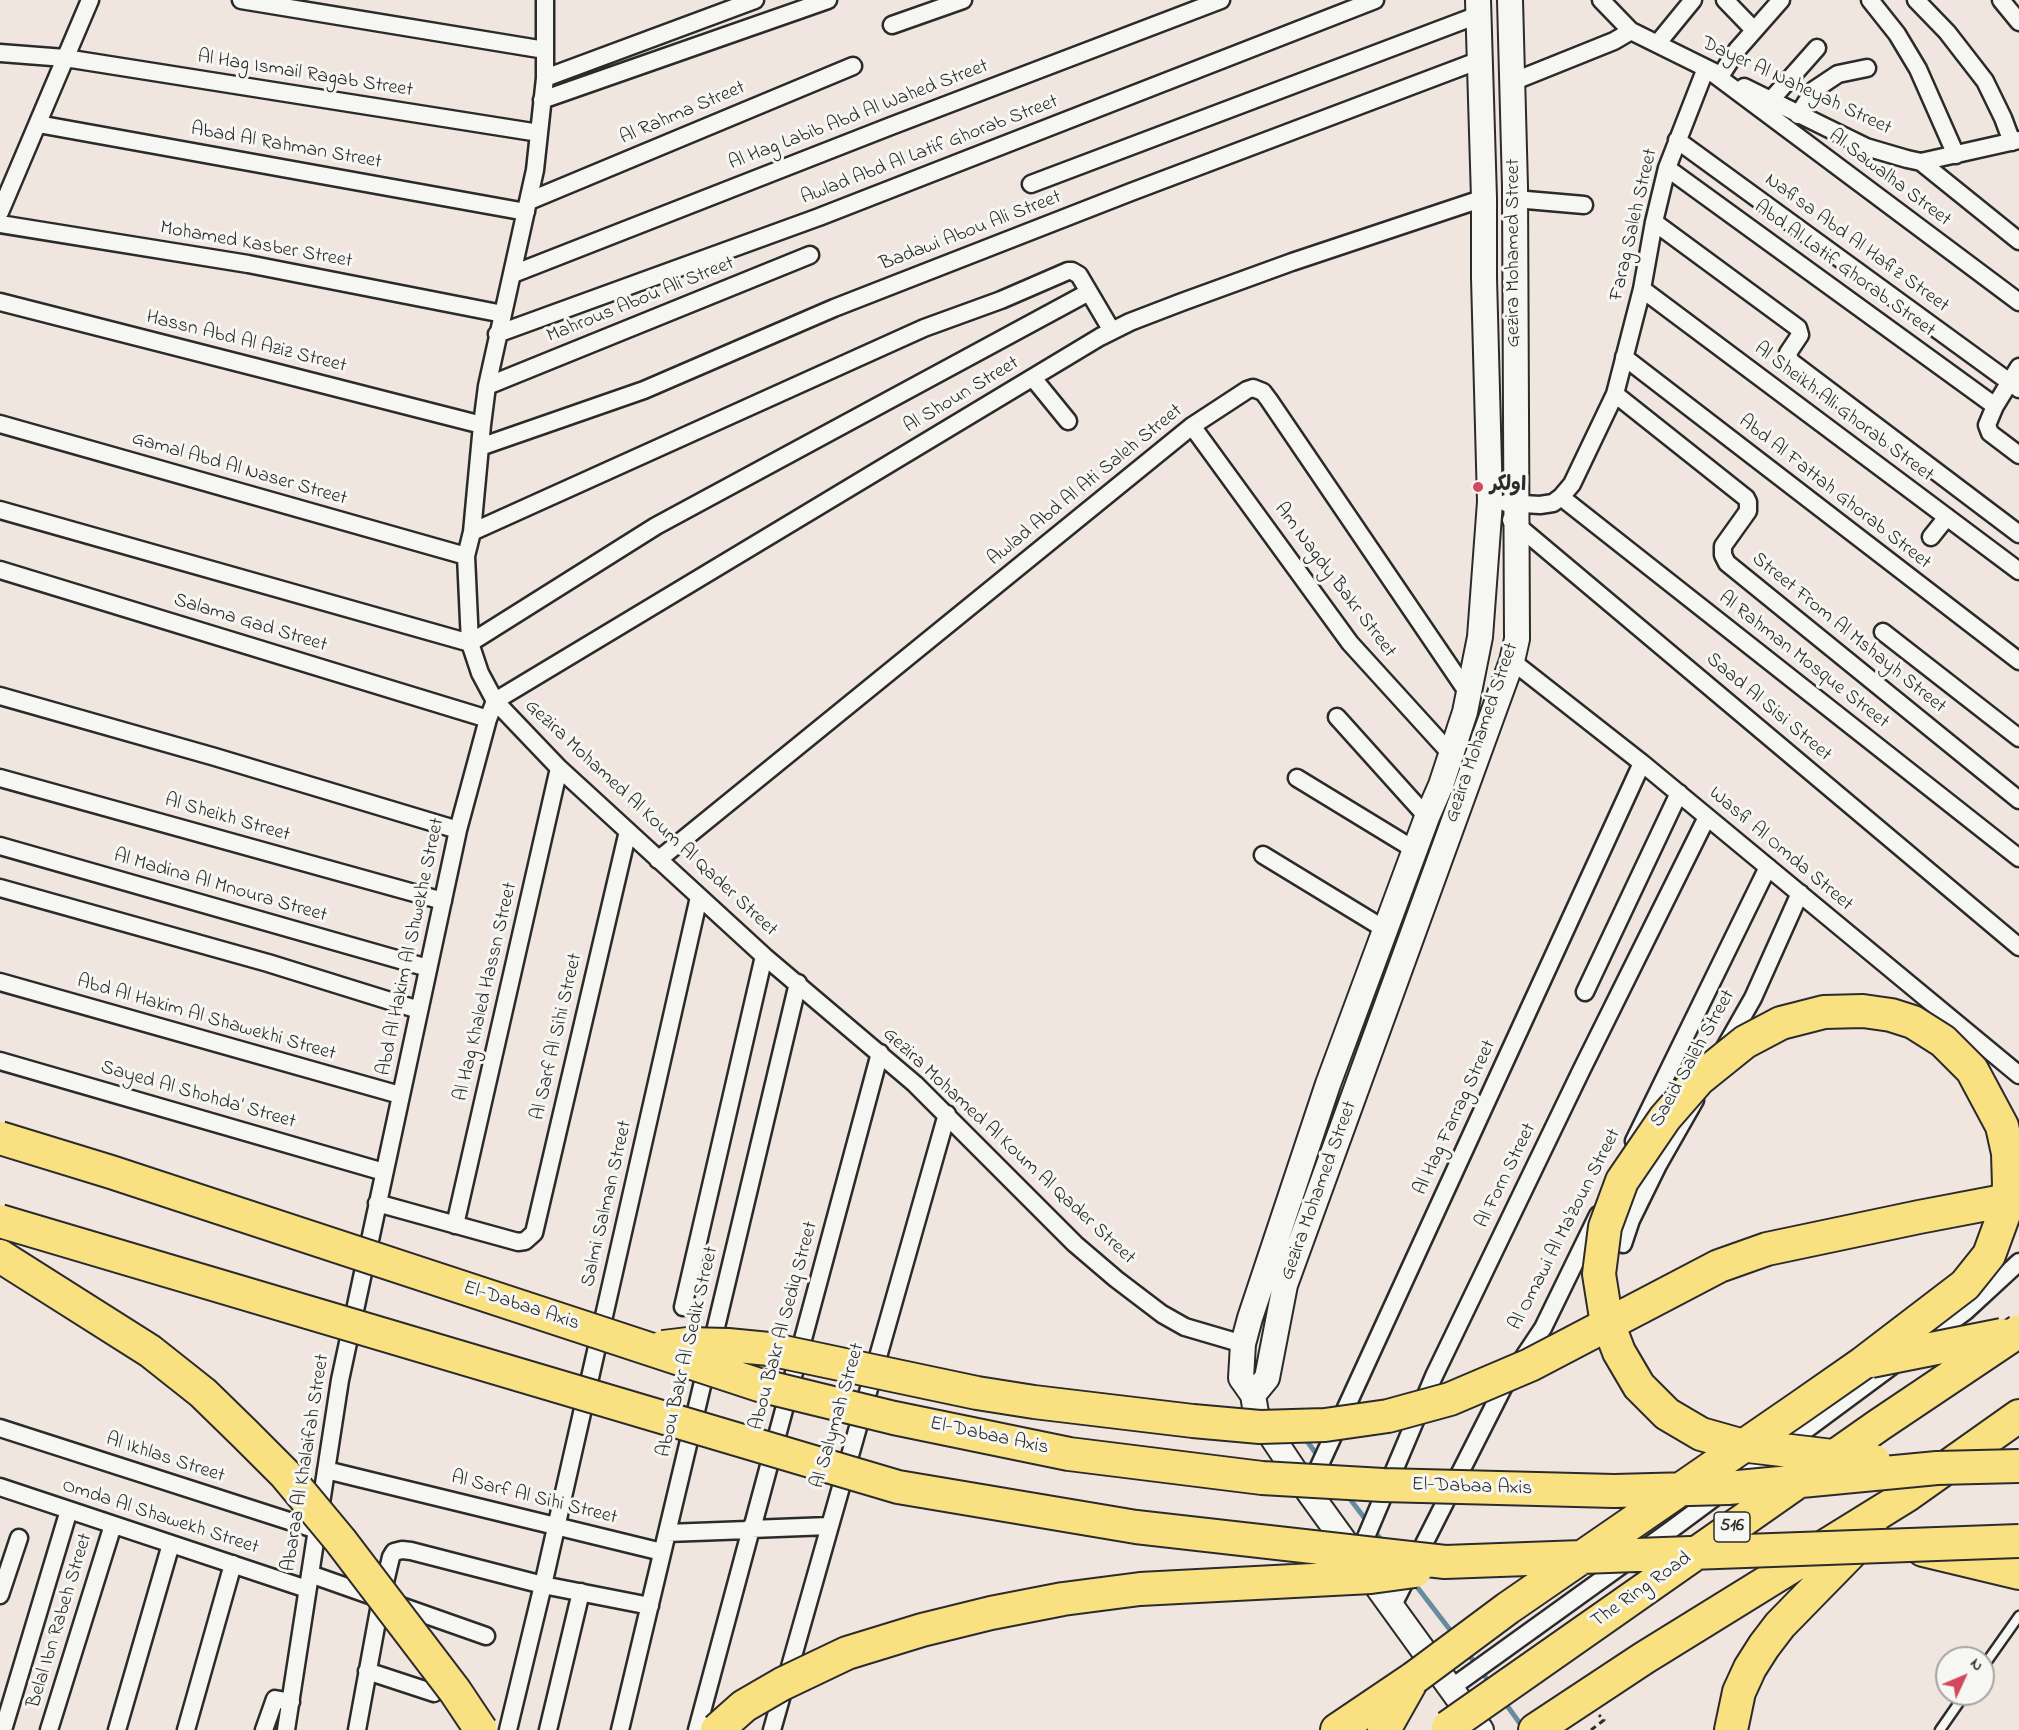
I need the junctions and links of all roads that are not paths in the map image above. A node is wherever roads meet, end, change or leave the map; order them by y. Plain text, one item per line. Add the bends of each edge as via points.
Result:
1 (90, 0) edge
2 (241, 0) edge
3 (545, 0) edge
4 (755, 0) edge
5 (828, 0) edge
6 (963, 0) edge
7 (1221, 0) edge
8 (1375, 0) edge
9 (1510, 0) edge
10 (1601, 0) edge
11 (1693, 0) edge
12 (1725, 0) edge
13 (1781, 0) edge
14 (1870, 0) edge
15 (1916, 0) edge
16 (2003, 1) edge
17 (1478, 7) edge
18 (2019, 22) edge
19 (892, 26) dead end
20 (1754, 30) junction
21 (1631, 31) junction
22 (1657, 44) junction
23 (1817, 48) dead end
24 (545, 50) junction
25 (0, 53) edge
26 (65, 58) junction
27 (1480, 60) junction
28 (853, 66) dead end
29 (1867, 68) dead end
30 (1713, 71) junction
31 (545, 78) junction
32 (1512, 82) junction
33 (542, 100) junction
34 (1770, 101) junction
35 (1798, 115) junction
36 (38, 124) junction
37 (538, 133) junction
38 (1677, 140) junction
39 (2016, 141) edge
40 (1956, 155) junction
41 (1921, 162) junction
42 (1667, 168) junction
43 (1031, 184) dead end
44 (1484, 198) junction
45 (1515, 199) junction
46 (1584, 205) dead end
47 (528, 207) junction
48 (0, 212) edge
49 (1654, 222) junction
50 (0, 224) edge
51 (2019, 241) edge
52 (810, 255) dead end
53 (513, 274) junction
54 (1642, 289) junction
55 (1089, 292) junction
56 (0, 302) edge
57 (2019, 302) edge
58 (503, 314) junction
59 (1112, 331) junction
60 (497, 334) junction
61 (1624, 357) junction
62 (2019, 367) edge
63 (1033, 378) junction
64 (487, 386) junction
65 (2014, 386) edge
66 (1615, 394) junction
67 (1995, 406) junction
68 (1068, 421) dead end
69 (0, 424) edge
70 (482, 425) junction
71 (1192, 426) junction
72 (480, 447) junction
73 (2019, 455) edge
74 (1561, 497) junction
75 (1490, 502) junction
76 (0, 510) edge
77 (1517, 514) junction
78 (1947, 517) junction
79 (472, 532) junction
80 (2019, 534) edge
81 (1931, 537) dead end
82 (466, 556) junction
83 (0, 570) edge
84 (2019, 571) edge
85 (1883, 632) dead end
86 (470, 643) junction
87 (1512, 661) junction
88 (2019, 661) edge
89 (1468, 693) junction
90 (0, 696) edge
91 (495, 701) junction
92 (1337, 717) dead end
93 (488, 718) junction
94 (2019, 738) edge
95 (1451, 754) junction
96 (1642, 763) junction
97 (559, 768) junction
98 (1297, 777) dead end
99 (0, 778) edge
100 (1679, 794) junction
101 (2019, 800) edge
102 (1427, 817) junction
103 (1707, 817) junction
104 (458, 830) junction
105 (628, 831) junction
106 (0, 846) edge
107 (1415, 850) junction
108 (1263, 855) dead end
109 (2019, 858) edge
110 (658, 860) junction
111 (1768, 867) junction
112 (0, 888) edge
113 (1800, 893) junction
114 (699, 897) junction
115 (443, 902) junction
116 (1386, 930) junction
117 (2019, 947) edge
118 (764, 956) junction
119 (428, 968) junction
120 (0, 982) edge
121 (798, 983) junction
122 (1585, 992) dead end
123 (419, 1010) junction
124 (880, 1053) junction
125 (0, 1061) edge
126 (2019, 1075) edge
127 (400, 1095) junction
128 (947, 1114) junction
129 (0, 1138) edge
130 (384, 1172) junction
131 (2019, 1198) edge
132 (377, 1203) junction
133 (0, 1221) edge
134 (455, 1225) junction
135 (1623, 1244) dead end
136 (0, 1256) edge
137 (2019, 1262) edge
138 (683, 1306) dead end
139 (2018, 1331) edge
140 (1243, 1344) junction
141 (648, 1349) junction
142 (1863, 1363) junction
143 (1253, 1395) junction
144 (2019, 1416) edge
145 (0, 1428) edge
146 (2019, 1466) edge
147 (1937, 1468) junction
148 (326, 1470) junction
149 (0, 1487) edge
150 (1308, 1491) junction
151 (1906, 1496) junction
152 (69, 1510) junction
153 (113, 1525) junction
154 (556, 1526) junction
155 (829, 1526) junction
156 (751, 1529) junction
157 (317, 1530) junction
158 (667, 1533) junction
159 (19, 1538) dead end
160 (2019, 1541) edge
161 (171, 1544) junction
162 (1899, 1545) junction
163 (662, 1552) junction
164 (1357, 1558) junction
165 (1445, 1562) junction
166 (233, 1564) junction
167 (2019, 1573) edge
168 (308, 1581) junction
169 (543, 1585) junction
170 (581, 1592) junction
171 (0, 1595) edge
172 (381, 1599) junction
173 (650, 1606) junction
174 (1392, 1607) junction
175 (2019, 1616) edge
176 (486, 1636) dead end
177 (1995, 1650) edge
178 (368, 1671) junction
179 (1413, 1678) junction
180 (1451, 1688) junction
181 (434, 1693) dead end
182 (291, 1702) junction
183 (1957, 1706) edge
184 (1445, 1728) edge
185 (3, 1730) edge
186 (49, 1730) edge
187 (117, 1730) edge
188 (186, 1730) edge
189 (264, 1730) edge
190 (286, 1730) edge
191 (357, 1730) edge
192 (481, 1730) edge
193 (508, 1730) edge
194 (548, 1730) edge
195 (620, 1730) edge
196 (697, 1730) edge
197 (717, 1730) edge
198 (772, 1730) edge
199 (1337, 1730) edge
200 (1384, 1730) edge
201 (1481, 1730) edge
202 (1535, 1730) edge
203 (1731, 1730) edge
204 (1940, 1730) edge

1 - 26 street
2 - 24 street
3 - 24 street, Gezira Mohamed Al Koum Al Qader Street
4 - 31 street
5 - 33 street
6 - 19 street
7 - 53 street, Al Hag Labib Abd Al Wahed Street
8 - 60 street, Awlad Abd Al Latif Ghorab Street via 819,217
9 - 32 main road, Gezira Mohamed Street
10 - 21 street, Dayer Al Naheyah Street
11 - 22 street
12 - 20 street
13 - 20 street, Farag Saleh Street
14 - 40 street via 1897,33 1918,69
15 - 39 street via 1985,81
16 - 18 street
17 - 27 main road, Gezira Mohamed Street
17 - 43 street, Badawi Abou Ali Street
20 - 30 street, Farag Saleh Street
21 - 22 street, Dayer Al Naheyah Street
21 - 32 street
22 - 30 street, Dayer Al Naheyah Street
23 - 34 street
24 - 31 street, Gezira Mohamed Al Koum Al Qader Street
25 - 26 street, Al Hag Ismail Ragab Street
26 - 36 street
26 - 37 street, Al Hag Ismail Ragab Street
27 - 44 main road, Gezira Mohamed Street
27 - 72 street, Badawi Abou Ali Street via 856,300 644,390
28 - 47 street, Al Rahma Street
29 - 35 street via 1838,74 1814,90
30 - 34 street, Dayer Al Naheyah Street
30 - 38 street, Farag Saleh Street
30 - 57 street, Al Sawalha Street
31 - 33 street, Gezira Mohamed Al Koum Al Qader Street
32 - 45 main road, Gezira Mohamed Street
33 - 37 street, Gezira Mohamed Al Koum Al Qader Street
34 - 35 street, Dayer Al Naheyah Street
35 - 41 street, Dayer Al Naheyah Street via 1866,147
36 - 47 street, Abad Al Rahman Street
36 - 48 street
37 - 47 street, Gezira Mohamed Al Koum Al Qader Street
38 - 42 street, Farag Saleh Street
38 - 65 street, Nafisa Abd Al Hafiz Street
39 - 40 street, Dayer Al Naheyah Street
40 - 41 street, Dayer Al Naheyah Street
41 - 51 street
42 - 49 street, Farag Saleh Street
42 - 67 street, Abd Al Latif Ghorab Street
44 - 59 street, Al Shoun Street via 1292,262
44 - 75 main road, Gezira Mohamed Street
45 - 46 street
45 - 77 main road, Gezira Mohamed Street
47 - 53 street, Gezira Mohamed Al Koum Al Qader Street
49 - 54 street, Farag Saleh Street
49 - 80 street via 1799,329 1800,335 1788,353 1790,361
50 - 58 street, Mohamed Kasber Street via 248,264
52 - 64 street, Mahrous Abou Ali Street
53 - 58 street, Gezira Mohamed Al Koum Al Qader Street
54 - 61 street, Farag Saleh Street
54 - 78 street, Al Sheikh Ali Ghorab Street
55 - 59 street
55 - 79 street via 1079,275 1068,271 924,328
55 - 86 street via 656,526
56 - 70 street, Hassn Abd Al Aziz Street
58 - 60 street, Gezira Mohamed Al Koum Al Qader Street
59 - 63 street, Al Shoun Street
60 - 64 street, Gezira Mohamed Al Koum Al Qader Street
61 - 66 street, Farag Saleh Street
61 - 88 street, Abd Al Fattah Ghorab Street
62 - 65 street
63 - 68 street
63 - 91 street, Al Shoun Street
64 - 70 street, Gezira Mohamed Al Koum Al Qader Street
65 - 67 street
66 - 74 street, Farag Saleh Street via 1572,484
66 - 101 street, Street From Al Mshayh Street via 1746,498 1748,511 1723,546 1727,563
67 - 73 street via 1987,430
69 - 82 street, Gamal Abd Al Naser Street
70 - 72 street, Gezira Mohamed Al Koum Al Qader Street
71 - 89 street, Awlad Abd Al Ati Saleh Street via 1247,390 1263,392
71 - 95 street, Am Nagdy Bakr Street via 1350,643
71 - 110 street, Awlad Abd Al Ati Saleh Street
72 - 79 street, Gezira Mohamed Al Koum Al Qader Street
74 - 77 street
74 - 109 street, Al Rahman Mosque Street
75 - 77 street
75 - 89 main road, Gezira Mohamed Street via 1480,637
76 - 86 street
77 - 87 main road, Gezira Mohamed Street via 1516,639
77 - 117 street, Saad Al Sisi Street
78 - 81 street
78 - 84 street, Al Sheikh Ali Ghorab Street
79 - 82 street, Gezira Mohamed Al Koum Al Qader Street
82 - 86 street, Gezira Mohamed Al Koum Al Qader Street
83 - 93 street, Salama Gad Street
85 - 94 street
86 - 91 street, Gezira Mohamed Al Koum Al Qader Street
87 - 96 street, Wasfi Al Omda Street
87 - 143 main road, Gezira Mohamed Street via 1285,1285 1267,1378
89 - 95 main road, Gezira Mohamed Street
90 - 104 street
91 - 93 street, Abd Al Hakim Al Shwekhe Street
91 - 97 street, Gezira Mohamed Al Koum Al Qader Street
92 - 102 street
93 - 104 street, Abd Al Hakim Al Shwekhe Street
95 - 102 main road, Gezira Mohamed Street
96 - 100 street, Wasfi Al Omda Street
96 - 150 street, Al Hag Farrag Street
97 - 105 street, Gezira Mohamed Al Koum Al Qader Street
97 - 134 street, Al Hag Khaled Hassn Street
98 - 107 street
99 - 115 street, Al Sheikh Street
100 - 103 street, Wasfi Al Omda Street
100 - 122 street
102 - 107 main road, Gezira Mohamed Street
103 - 111 street, Wasfi Al Omda Street
103 - 164 street, Al Forn Street via 1434,1376
104 - 115 street, Abd Al Hakim Al Shwekhe Street
105 - 110 street, Gezira Mohamed Al Koum Al Qader Street
105 - 134 street, Al Sarf Al Sihi Street via 534,1233 518,1242
106 - 119 street, Al Madina Al Mnoura Street
107 - 116 main road, Gezira Mohamed Street
108 - 116 street
110 - 114 street, Gezira Mohamed Al Koum Al Qader Street
111 - 113 street, Wasfi Al Omda Street
111 - 174 street, Al Omawi Al Ma'zoun Street via 1543,1329 1503,1388
112 - 123 street
113 - 126 street, Wasfi Al Omda Street
113 - 135 street, Saeid Saleh Street via 1753,998 1659,1165
114 - 118 street, Gezira Mohamed Al Koum Al Qader Street
114 - 154 street, Salmi Salman Street
115 - 119 street, Abd Al Hakim Al Shwekhe Street
116 - 140 main road, Gezira Mohamed Street via 1328,1083
118 - 121 street, Gezira Mohamed Al Koum Al Qader Street
118 - 138 street
119 - 123 street, Abd Al Hakim Al Shwekhe Street
120 - 127 street, Abd Al Hakim Al Shawekhi Street
121 - 124 street, Gezira Mohamed Al Koum Al Qader Street
121 - 158 street, Abou Bakr Al Sedik Street
123 - 127 street, Abd Al Hakim Al Shwekhe Street
124 - 128 street, Gezira Mohamed Al Koum Al Qader Street
124 - 156 street, Abou Bakr Al Sediq Street
125 - 130 street, Sayed Al Shohda' Street
127 - 130 street, Abd Al Hakim Al Shwekhe Street
128 - 140 street, Gezira Mohamed Al Koum Al Qader Street via 1040,1210 1116,1279 1185,1327
128 - 155 street, Al Salymah Street
129 - 141 highway, El-Dabaa Axis, bridge
130 - 132 street, Abd Al Hakim Al Shwekhe Street
131 - 141 highway, bridge via 1767,1250 1719,1266 1530,1365 1450,1400 1388,1416 1324,1425 1260,1427 1034,1402 728,1344
132 - 134 street
132 - 148 street, Abaraa Al Khalaifah Street via 340,1380
133 - 165 highway, bridge via 898,1487 1136,1527
136 - 192 highway, bridge via 150,1351 203,1393 245,1434 285,1474 340,1540
137 - 180 street via 1966,1311 1672,1530
139 - 142 highway, bridge
139 - 184 highway, The Ring Road / 516, bridge
140 - 143 main road, Gezira Mohamed Street via 1241,1378
141 - 147 highway, El-Dabaa Axis, bridge via 759,1385 894,1418 1069,1454 1262,1478 1614,1491 1728,1488
142 - 147 highway, bridge via 1965,1285 1989,1255 2004,1214 2009,1186 2008,1153 2002,1126 1972,1070 1943,1041 1913,1022 1891,1015 1824,1012 1781,1023 1745,1042 1699,1079 1665,1118 1622,1181 1605,1227 1599,1274 1606,1318 1619,1352 1639,1386 1667,1414 1701,1434 1740,1445
142 - 179 highway, bridge
143 - 150 main road, Gezira Mohamed Street via 1256,1413
144 - 151 highway, bridge
145 - 157 street, Al Ikhlas Street
146 - 147 highway, El-Dabaa Axis, bridge
148 - 154 street, Al Sarf Al Sihi Street
148 - 157 street, Abaraa Al Khalaifah Street
149 - 152 street, Omda Al Shawekh Street
150 - 164 main road, Gezira Mohamed Street
151 - 202 highway, bridge
151 - 203 highway via 1764,1646 1739,1692
152 - 153 street, Omda Al Shawekh Street
152 - 185 street
153 - 161 street, Omda Al Shawekh Street
153 - 186 street, Belal Ibn Rabeh Street
154 - 163 street, Al Sarf Al Sihi Street
154 - 169 street, Salmi Salman Street
155 - 156 street
155 - 198 street, Al Salymah Street
156 - 158 street
156 - 196 street, Abou Bakr Al Sediq Street
157 - 168 street, Abaraa Al Khalaifah Street
158 - 163 street, Abou Bakr Al Sedik Street
159 - 171 street
160 - 162 highway, bridge
161 - 166 street, Omda Al Shawekh Street
161 - 187 street
162 - 165 highway, bridge
162 - 167 highway, bridge
163 - 173 street, Abou Bakr Al Sedik Street
164 - 174 main road, Gezira Mohamed Street
165 - 197 highway, bridge via 1371,1577 1140,1589 991,1613 847,1653 744,1706
166 - 168 street, Omda Al Shawekh Street
166 - 188 street
168 - 172 street, Omda Al Shawekh Street
168 - 182 street, Abaraa Al Khalaifah Street
169 - 170 street
169 - 172 street via 402,1550 391,1557
169 - 193 street, Salmi Salman Street
170 - 173 street
170 - 194 street
172 - 176 street, Omda Al Shawekh Street
172 - 178 street
173 - 195 street, Abou Bakr Al Sedik Street
174 - 180 main road, Gezira Mohamed Street
175 - 177 lane
178 - 181 street
178 - 191 street
179 - 199 highway
179 - 200 highway
180 - 201 main road, Gezira Mohamed Street
182 - 189 street via 275,1699
182 - 190 street, Abaraa Al Khalaifah Street
183 - 204 lane

